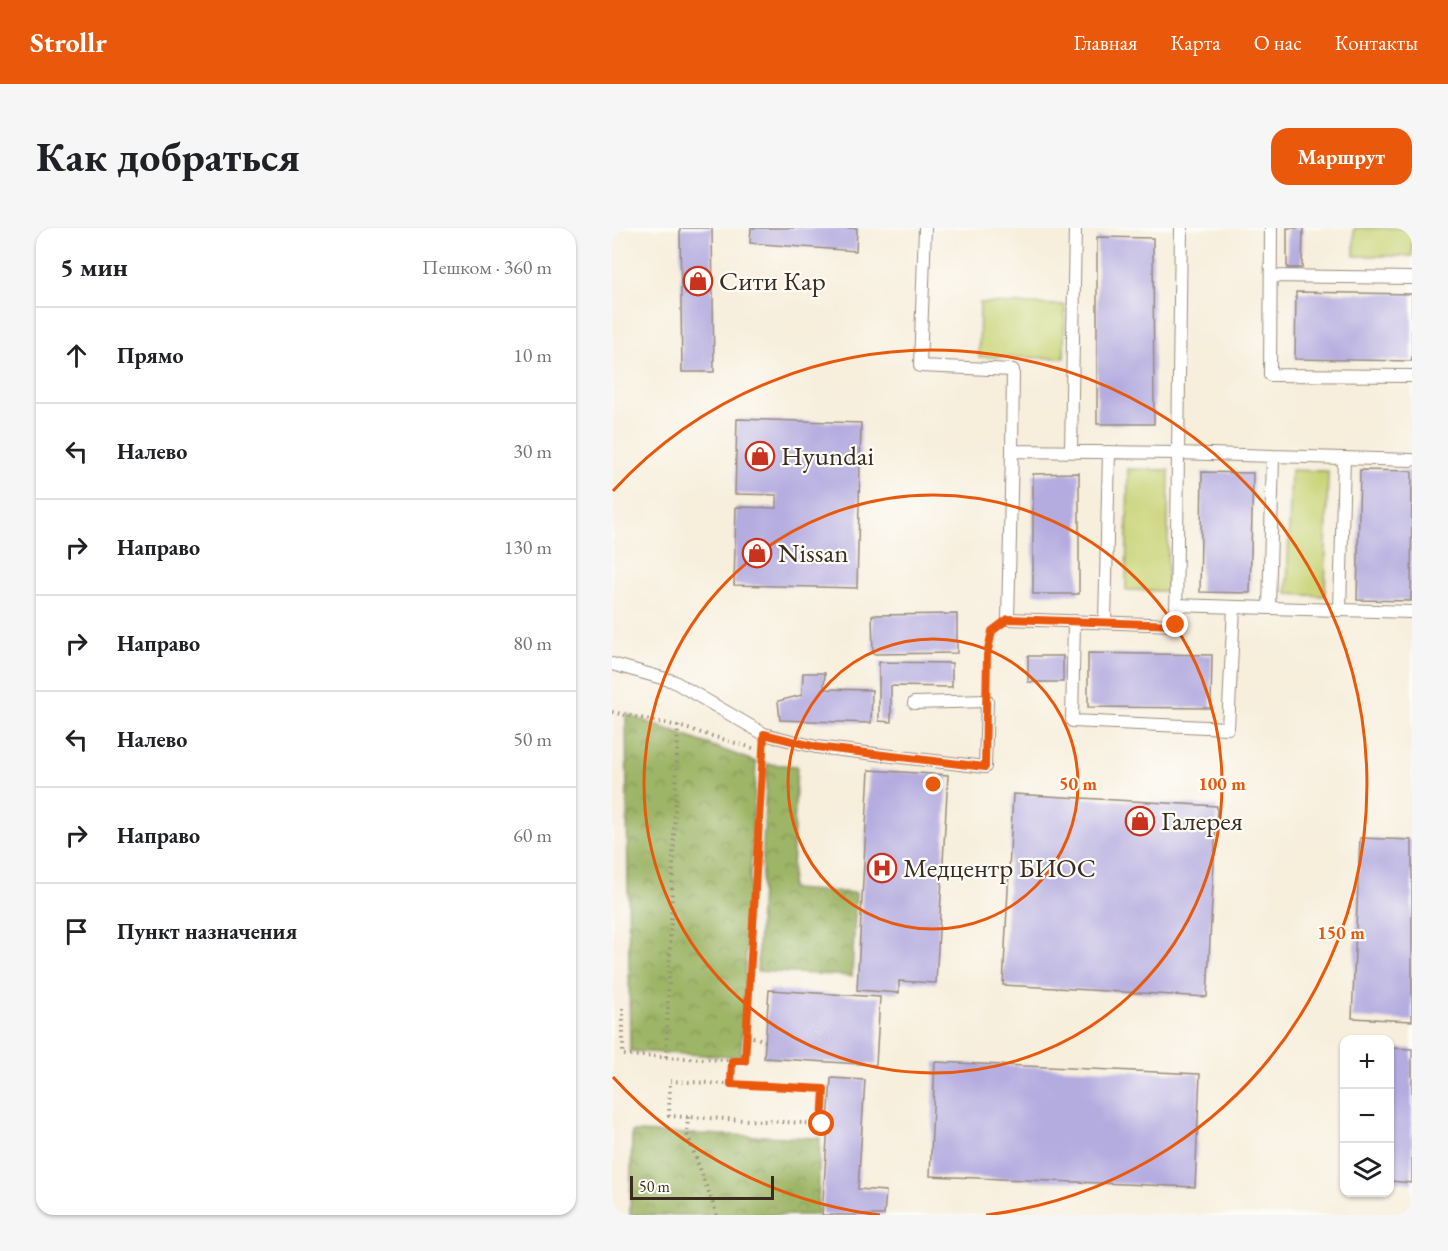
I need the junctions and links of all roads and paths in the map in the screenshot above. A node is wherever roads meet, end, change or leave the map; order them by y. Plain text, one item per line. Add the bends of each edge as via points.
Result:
1 (925, 228) edge
2 (1075, 228) edge
3 (1181, 228) edge
4 (1271, 228) edge
5 (1271, 276) junction
6 (1412, 278) edge
7 (1412, 376) edge
8 (1012, 451) junction
9 (1071, 451) junction
10 (1109, 452) junction
11 (1178, 453) junction
12 (1273, 456) junction
13 (1344, 458) junction
14 (1412, 460) edge
15 (1176, 605) junction
16 (1234, 607) junction
17 (1269, 608) junction
18 (1340, 610) junction
19 (1412, 612) edge
20 (1008, 619) junction
21 (1074, 621) junction
22 (1105, 622) junction
23 (612, 664) edge
24 (987, 700) junction
25 (914, 703) dead end
26 (612, 712) edge
27 (678, 726) junction
28 (764, 734) junction
29 (763, 751) junction
30 (622, 1008) dead end
31 (747, 1035) junction
32 (766, 1041) dead end
33 (666, 1057) junction
34 (732, 1061) junction
35 (731, 1084) junction
36 (688, 1117) junction
37 (717, 1215) edge

1 - 8 lane via 920,366 1013,370
2 - 9 lane
3 - 11 lane
4 - 5 lane
5 - 6 lane
5 - 7 lane via 1270,375
8 - 9 lane
8 - 20 lane
9 - 10 lane
10 - 11 lane
10 - 22 lane
11 - 12 lane
11 - 15 lane
12 - 13 lane
12 - 17 lane
13 - 14 lane
13 - 18 lane
15 - 16 lane
15 - 22 lane via 1176,625
16 - 17 lane
16 - 21 lane via 1228,728 1072,721
17 - 18 lane
18 - 19 lane
20 - 21 lane
20 - 24 path via 992,631 987,655
21 - 22 lane
23 - 28 lane via 673,681
24 - 25 lane
24 - 28 lane via 985,767 816,747
26 - 27 path
27 - 29 path
27 - 33 path
28 - 29 path
29 - 31 path
30 - 33 path via 623,1055
31 - 32 path
31 - 34 path via 745,1061
33 - 34 path
34 - 35 path
35 - 36 path via 670,1081 669,1116
35 - 36 path via 824,1089 822,1124
36 - 37 path via 687,1134

